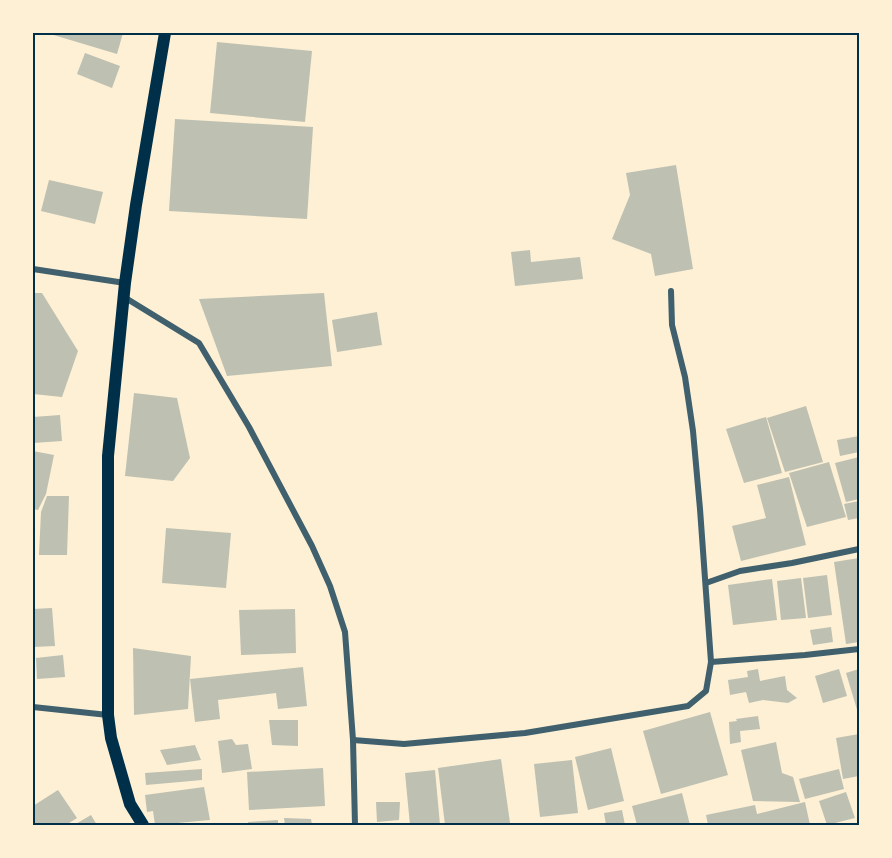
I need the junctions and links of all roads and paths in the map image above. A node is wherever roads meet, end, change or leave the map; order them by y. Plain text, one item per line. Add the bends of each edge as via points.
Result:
1 (165, 33) edge
2 (33, 268) edge
3 (125, 283) junction
4 (671, 291) dead end
5 (124, 297) junction
6 (859, 549) edge
7 (706, 583) junction
8 (859, 649) edge
9 (711, 662) junction
10 (33, 706) edge
11 (108, 716) junction
12 (353, 740) junction
13 (143, 825) edge
14 (355, 825) edge

1 - 3 main road
2 - 3 street
3 - 5 main road
4 - 7 street via 672,325 693,431
5 - 11 main road via 108,456
5 - 12 street via 199,343 249,426 312,546 345,632
6 - 7 street via 740,571
7 - 9 street
8 - 9 street
9 - 12 street via 706,691 688,705 525,733 405,744
10 - 11 street
11 - 13 main road via 130,804
12 - 14 street

